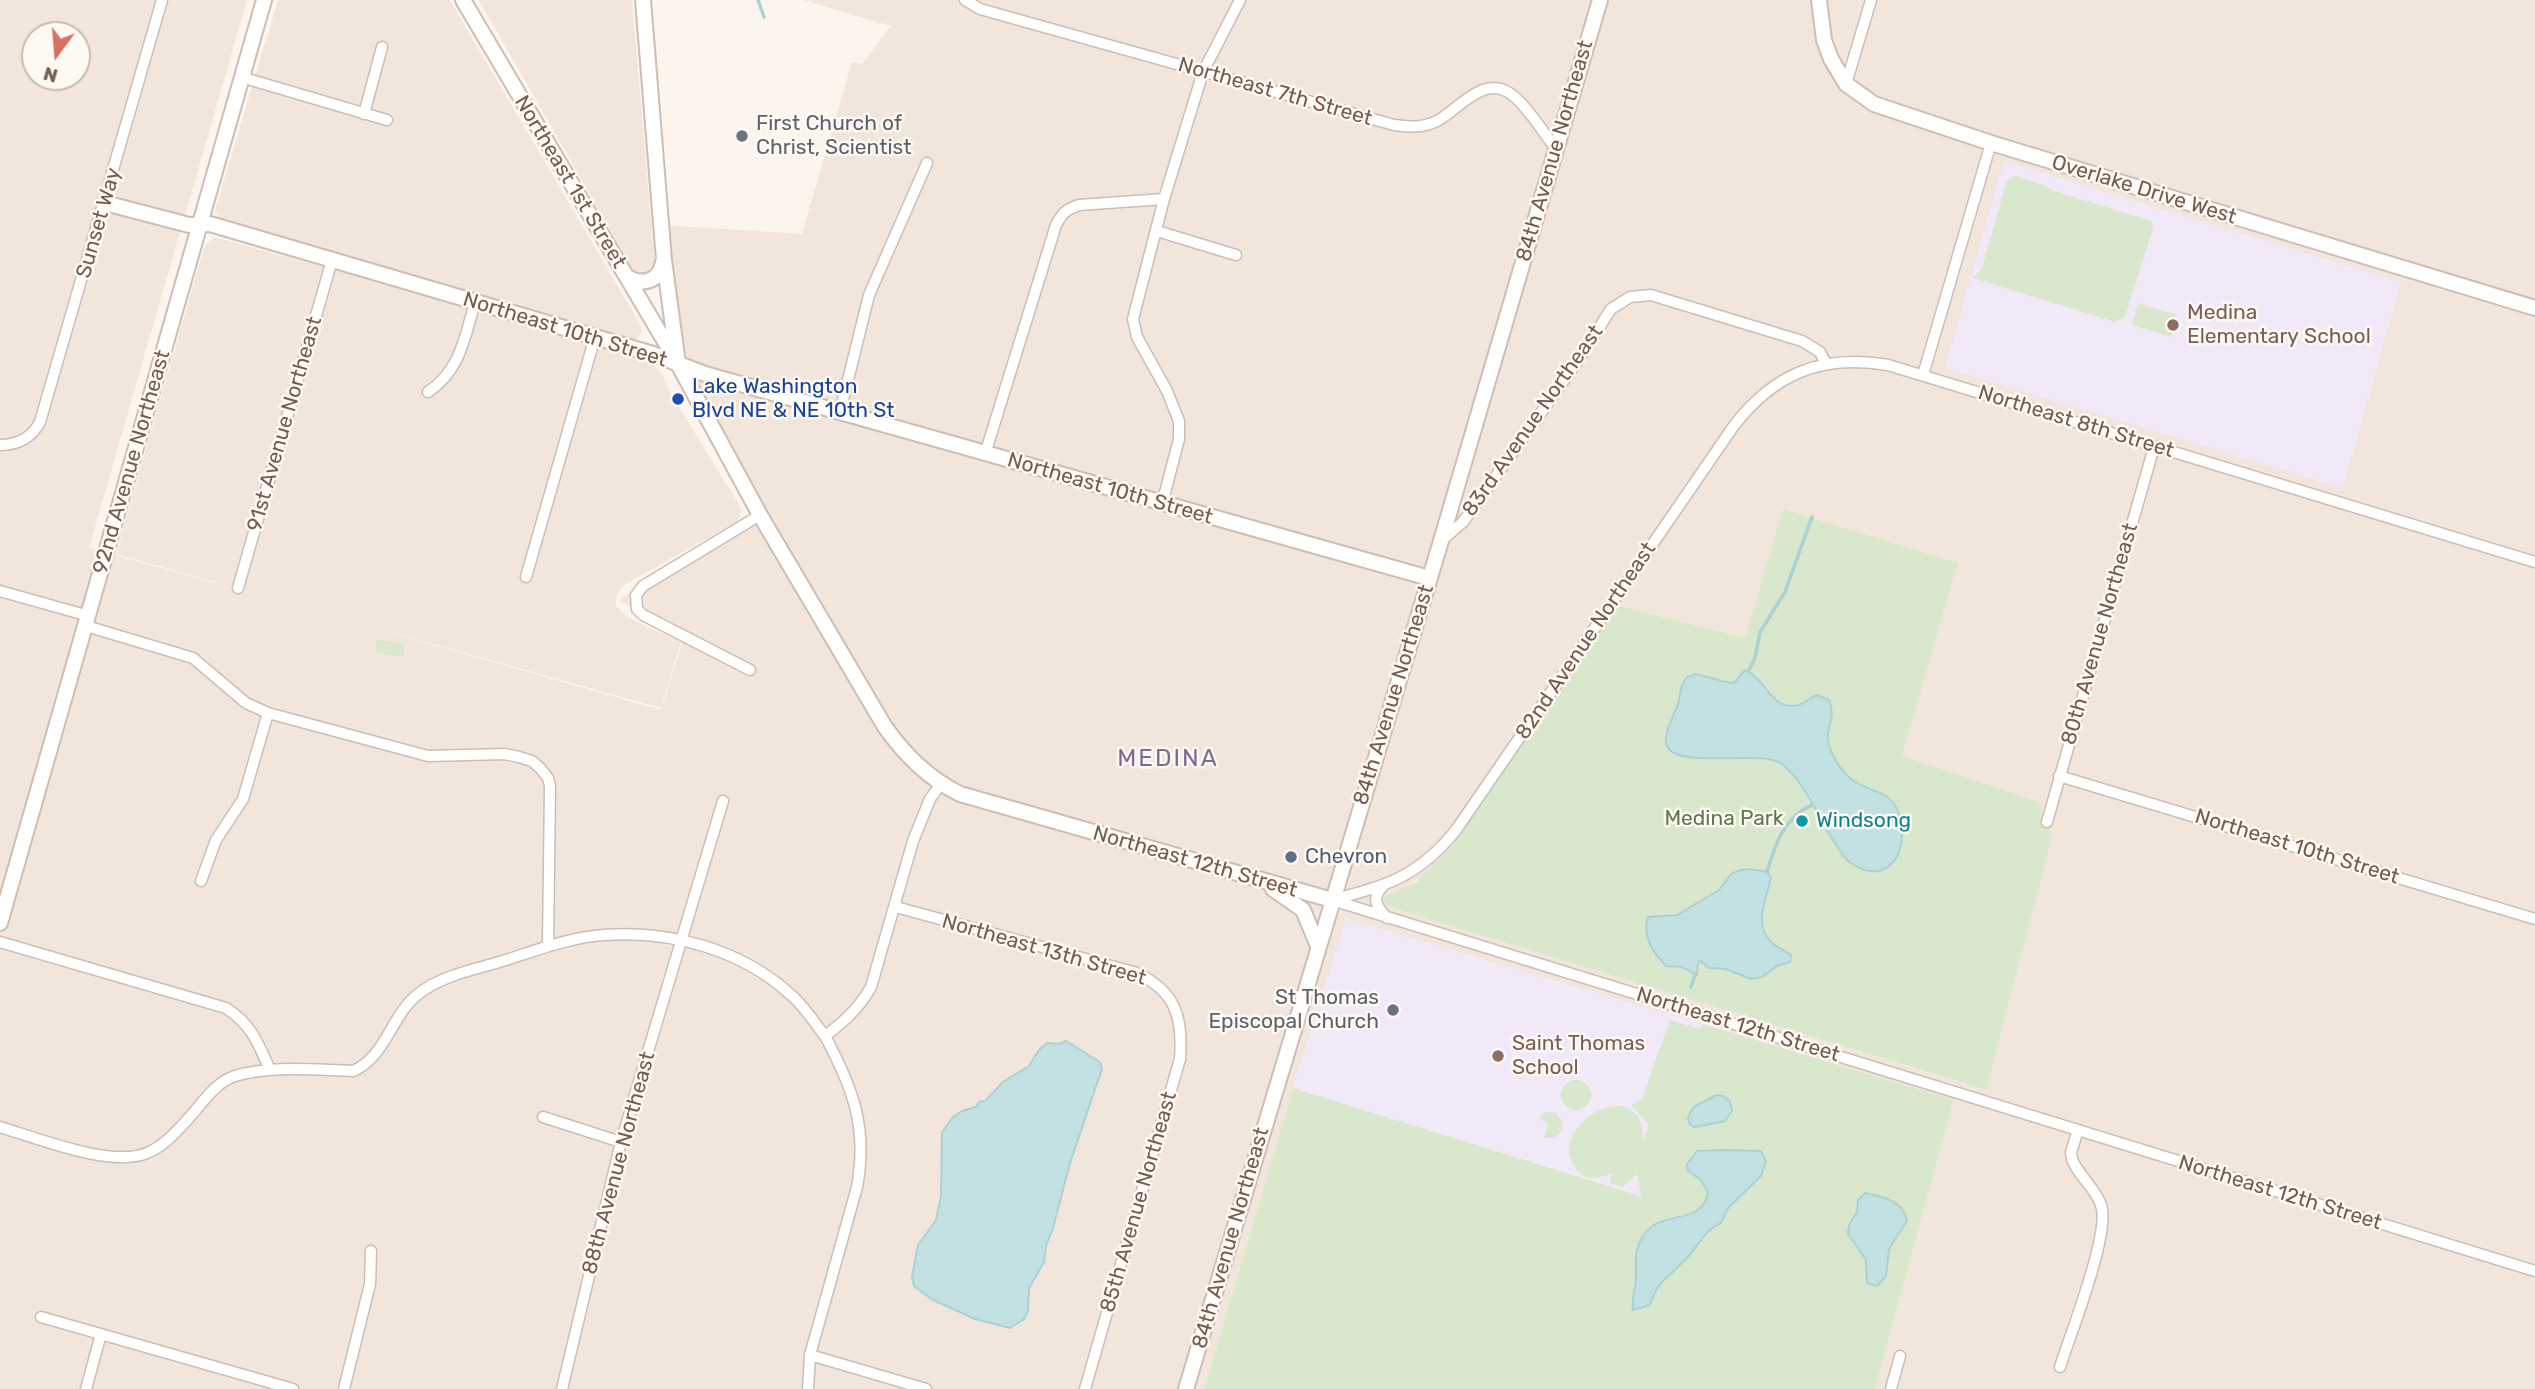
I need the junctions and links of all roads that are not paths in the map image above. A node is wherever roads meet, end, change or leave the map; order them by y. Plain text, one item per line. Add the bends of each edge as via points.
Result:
1 (162, 0) edge
2 (264, 0) edge
3 (463, 0) edge
4 (643, 0) edge
5 (965, 0) edge
6 (1240, 0) edge
7 (1600, 0) edge
8 (1819, 0) edge
9 (1871, 0) edge
10 (382, 47) dead end
11 (1203, 72) junction
12 (241, 77) junction
13 (1846, 84) junction
14 (364, 114) junction
15 (387, 120) dead end
16 (1991, 143) junction
17 (1556, 149) junction
18 (926, 163) dead end
19 (1164, 199) junction
20 (105, 203) junction
21 (199, 225) junction
22 (1157, 231) junction
23 (1236, 255) dead end
24 (332, 260) junction
25 (664, 260) junction
26 (626, 276) junction
27 (475, 303) junction
28 (2535, 308) edge
29 (595, 337) junction
30 (678, 364) junction
31 (1826, 364) junction
32 (1923, 376) junction
33 (428, 392) dead end
34 (840, 412) junction
35 (0, 445) edge
36 (2154, 447) junction
37 (985, 454) junction
38 (1162, 504) junction
39 (760, 515) junction
40 (1441, 541) junction
41 (2535, 562) edge
42 (526, 577) dead end
43 (1429, 578) junction
44 (238, 587) dead end
45 (0, 591) edge
46 (88, 621) junction
47 (750, 670) dead end
48 (268, 713) junction
49 (2059, 776) junction
50 (941, 784) junction
51 (723, 801) dead end
52 (2047, 822) dead end
53 (201, 881) dead end
54 (1264, 881) junction
55 (6, 884) edge
56 (1382, 886) junction
57 (1332, 900) junction
58 (896, 907) junction
59 (1388, 919) junction
60 (2535, 919) edge
61 (0, 923) edge
62 (681, 939) junction
63 (0, 942) edge
64 (548, 946) junction
65 (1318, 946) junction
66 (1178, 1014) joint
67 (825, 1036) junction
68 (270, 1070) junction
69 (543, 1118) dead end
70 (0, 1128) edge
71 (2078, 1130) junction
72 (621, 1142) junction
73 (371, 1251) dead end
74 (2535, 1271) edge
75 (41, 1317) dead end
76 (101, 1334) junction
77 (810, 1355) junction
78 (1900, 1356) dead end
79 (2060, 1367) dead end
80 (86, 1389) edge
81 (293, 1389) edge
82 (344, 1389) edge
83 (562, 1389) edge
84 (808, 1389) edge
85 (926, 1389) edge
86 (1085, 1389) edge
87 (1186, 1389) edge
88 (1891, 1389) edge

1 - 20 street, Sunset Way
2 - 12 main road, 92nd Avenue Northeast
3 - 26 main road, Northeast 1st Street
4 - 25 main road
5 - 11 street, Northeast 7th Street via 980,9
6 - 11 street
7 - 17 main road, 84th Avenue Northeast
8 - 13 main road, Overlake Drive West via 1830,59
9 - 13 street
10 - 14 street
11 - 17 street, Northeast 7th Street via 1404,126 1438,120 1482,89 1498,88 1516,98
11 - 19 street
12 - 14 street
12 - 21 main road, 92nd Avenue Northeast
13 - 16 main road, Overlake Drive West via 1890,111
14 - 15 street
16 - 28 main road, Overlake Drive West
16 - 32 street
17 - 40 main road, 84th Avenue Northeast
18 - 34 street via 869,295
19 - 22 street
19 - 37 street via 1079,205 1062,214
20 - 21 main road, Northeast 10th Street
20 - 35 street, Sunset Way via 40,422 23,440
21 - 24 main road, Northeast 10th Street via 210,224
21 - 46 main road, 92nd Avenue Northeast
22 - 23 street
22 - 38 street via 1133,319 1137,337 1179,421 1179,439
24 - 27 main road, Northeast 10th Street
24 - 44 street, 91st Avenue Northeast
25 - 26 main road via 653,279 640,283
25 - 30 main road
26 - 30 main road, Northeast 1st Street
27 - 29 main road, Northeast 10th Street
27 - 33 street via 452,372
29 - 30 main road, Northeast 10th Street
29 - 42 street
30 - 34 main road, Northeast 10th Street
30 - 39 main road, Northeast 1st Street
31 - 32 street, Northeast 8th Street via 1864,361
31 - 40 street, 83rd Avenue Northeast via 1820,352 1802,341 1651,295 1623,299 1611,309 1463,522
31 - 56 street, 82nd Avenue Northeast via 1783,379 1747,409 1456,830 1423,866
32 - 36 street, Northeast 8th Street
34 - 37 main road, Northeast 10th Street
36 - 41 street, Northeast 8th Street
36 - 49 street, 80th Avenue Northeast
37 - 38 main road, Northeast 10th Street
38 - 43 main road, Northeast 10th Street
39 - 47 street via 643,586 636,595 637,609 643,615
39 - 50 main road, Northeast 12th Street via 885,727 903,752
40 - 43 main road, 84th Avenue Northeast
43 - 57 main road, 84th Avenue Northeast
45 - 46 street
46 - 48 street via 193,657 246,703
46 - 55 main road, 92nd Avenue Northeast
48 - 53 street via 243,799 216,840
48 - 64 street via 428,757 504,754 532,761 550,786
49 - 52 street, 80th Avenue Northeast
49 - 60 street, Northeast 10th Street
50 - 54 main road, Northeast 12th Street via 986,803
50 - 58 street via 913,841
51 - 62 street, 88th Avenue Northeast
54 - 57 main road, Northeast 12th Street
54 - 65 main road via 1303,910
55 - 61 main road, 92nd Avenue Northeast
56 - 57 street, 82nd Avenue Northeast
56 - 59 street via 1376,901
57 - 59 street, Northeast 12th Street
57 - 65 main road, 84th Avenue Northeast
58 - 66 street, Northeast 13th Street via 1137,973 1160,987
58 - 67 street via 872,987 847,1020
59 - 71 street, Northeast 12th Street
62 - 64 street via 602,935
62 - 67 street via 724,953 771,978 794,997
62 - 72 street, 88th Avenue Northeast
63 - 68 street via 226,1009 242,1019 254,1035
64 - 68 street via 442,980 416,995 374,1057 353,1071
65 - 87 main road, 84th Avenue Northeast
66 - 86 street, 85th Avenue Northeast via 1180,1059
67 - 77 street via 856,1104 862,1163
68 - 70 street via 232,1076 217,1086 166,1143 145,1154 103,1156
69 - 72 street
71 - 74 street, Northeast 12th Street
71 - 79 street via 2072,1159 2104,1215
72 - 83 street, 88th Avenue Northeast
73 - 82 street via 370,1284
75 - 76 street
76 - 80 street
76 - 81 street
77 - 84 street
77 - 85 street
78 - 88 street

